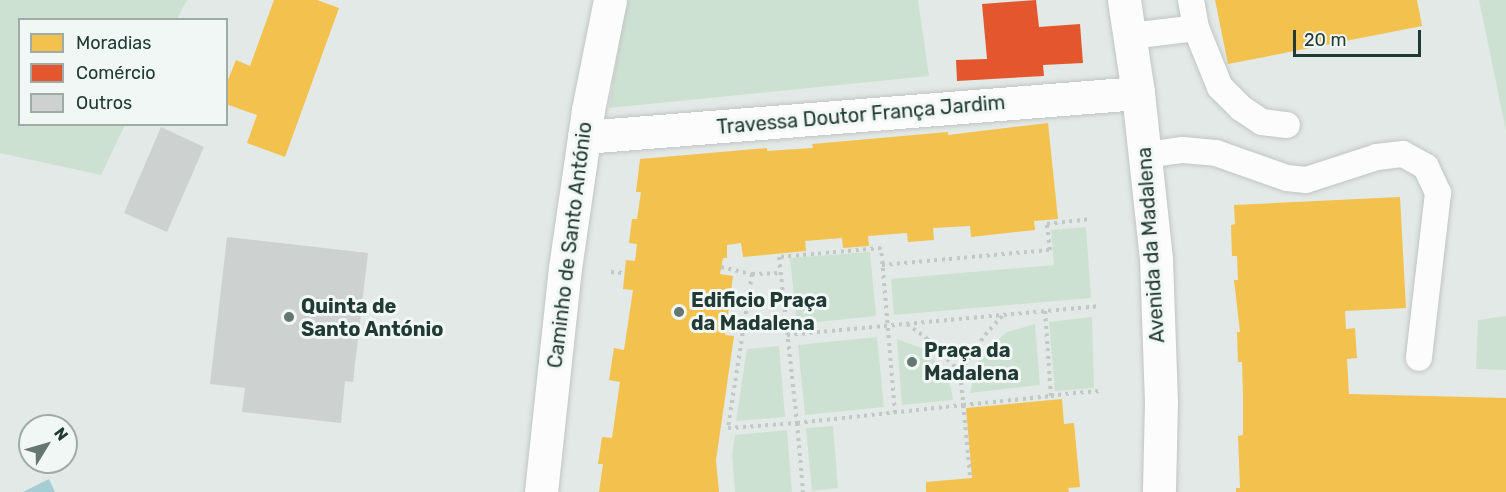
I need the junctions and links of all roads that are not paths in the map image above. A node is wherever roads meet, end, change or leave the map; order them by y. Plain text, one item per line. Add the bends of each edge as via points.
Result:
1 (610, 0) edge
2 (1124, 0) edge
3 (1191, 0) edge
4 (1196, 28) junction
5 (1131, 36) junction
6 (1138, 93) junction
7 (1287, 125) dead end
8 (585, 137) junction
9 (1146, 155) junction
10 (1419, 358) dead end
11 (541, 492) edge
12 (1159, 492) edge

1 - 8 street, Caminho de Santo António
2 - 5 street, Avenida da Madalena
3 - 4 lane
4 - 5 lane
4 - 7 lane via 1220,87 1262,122
5 - 6 street, Avenida da Madalena
6 - 8 street, Travessa Doutor França Jardim
6 - 9 street, Avenida da Madalena
8 - 11 street, Caminho de Santo António via 565,268
9 - 10 lane via 1183,150 1216,153 1287,178 1306,180 1377,157 1403,154 1426,166 1438,193
9 - 12 street, Avenida da Madalena via 1156,259 1161,401

